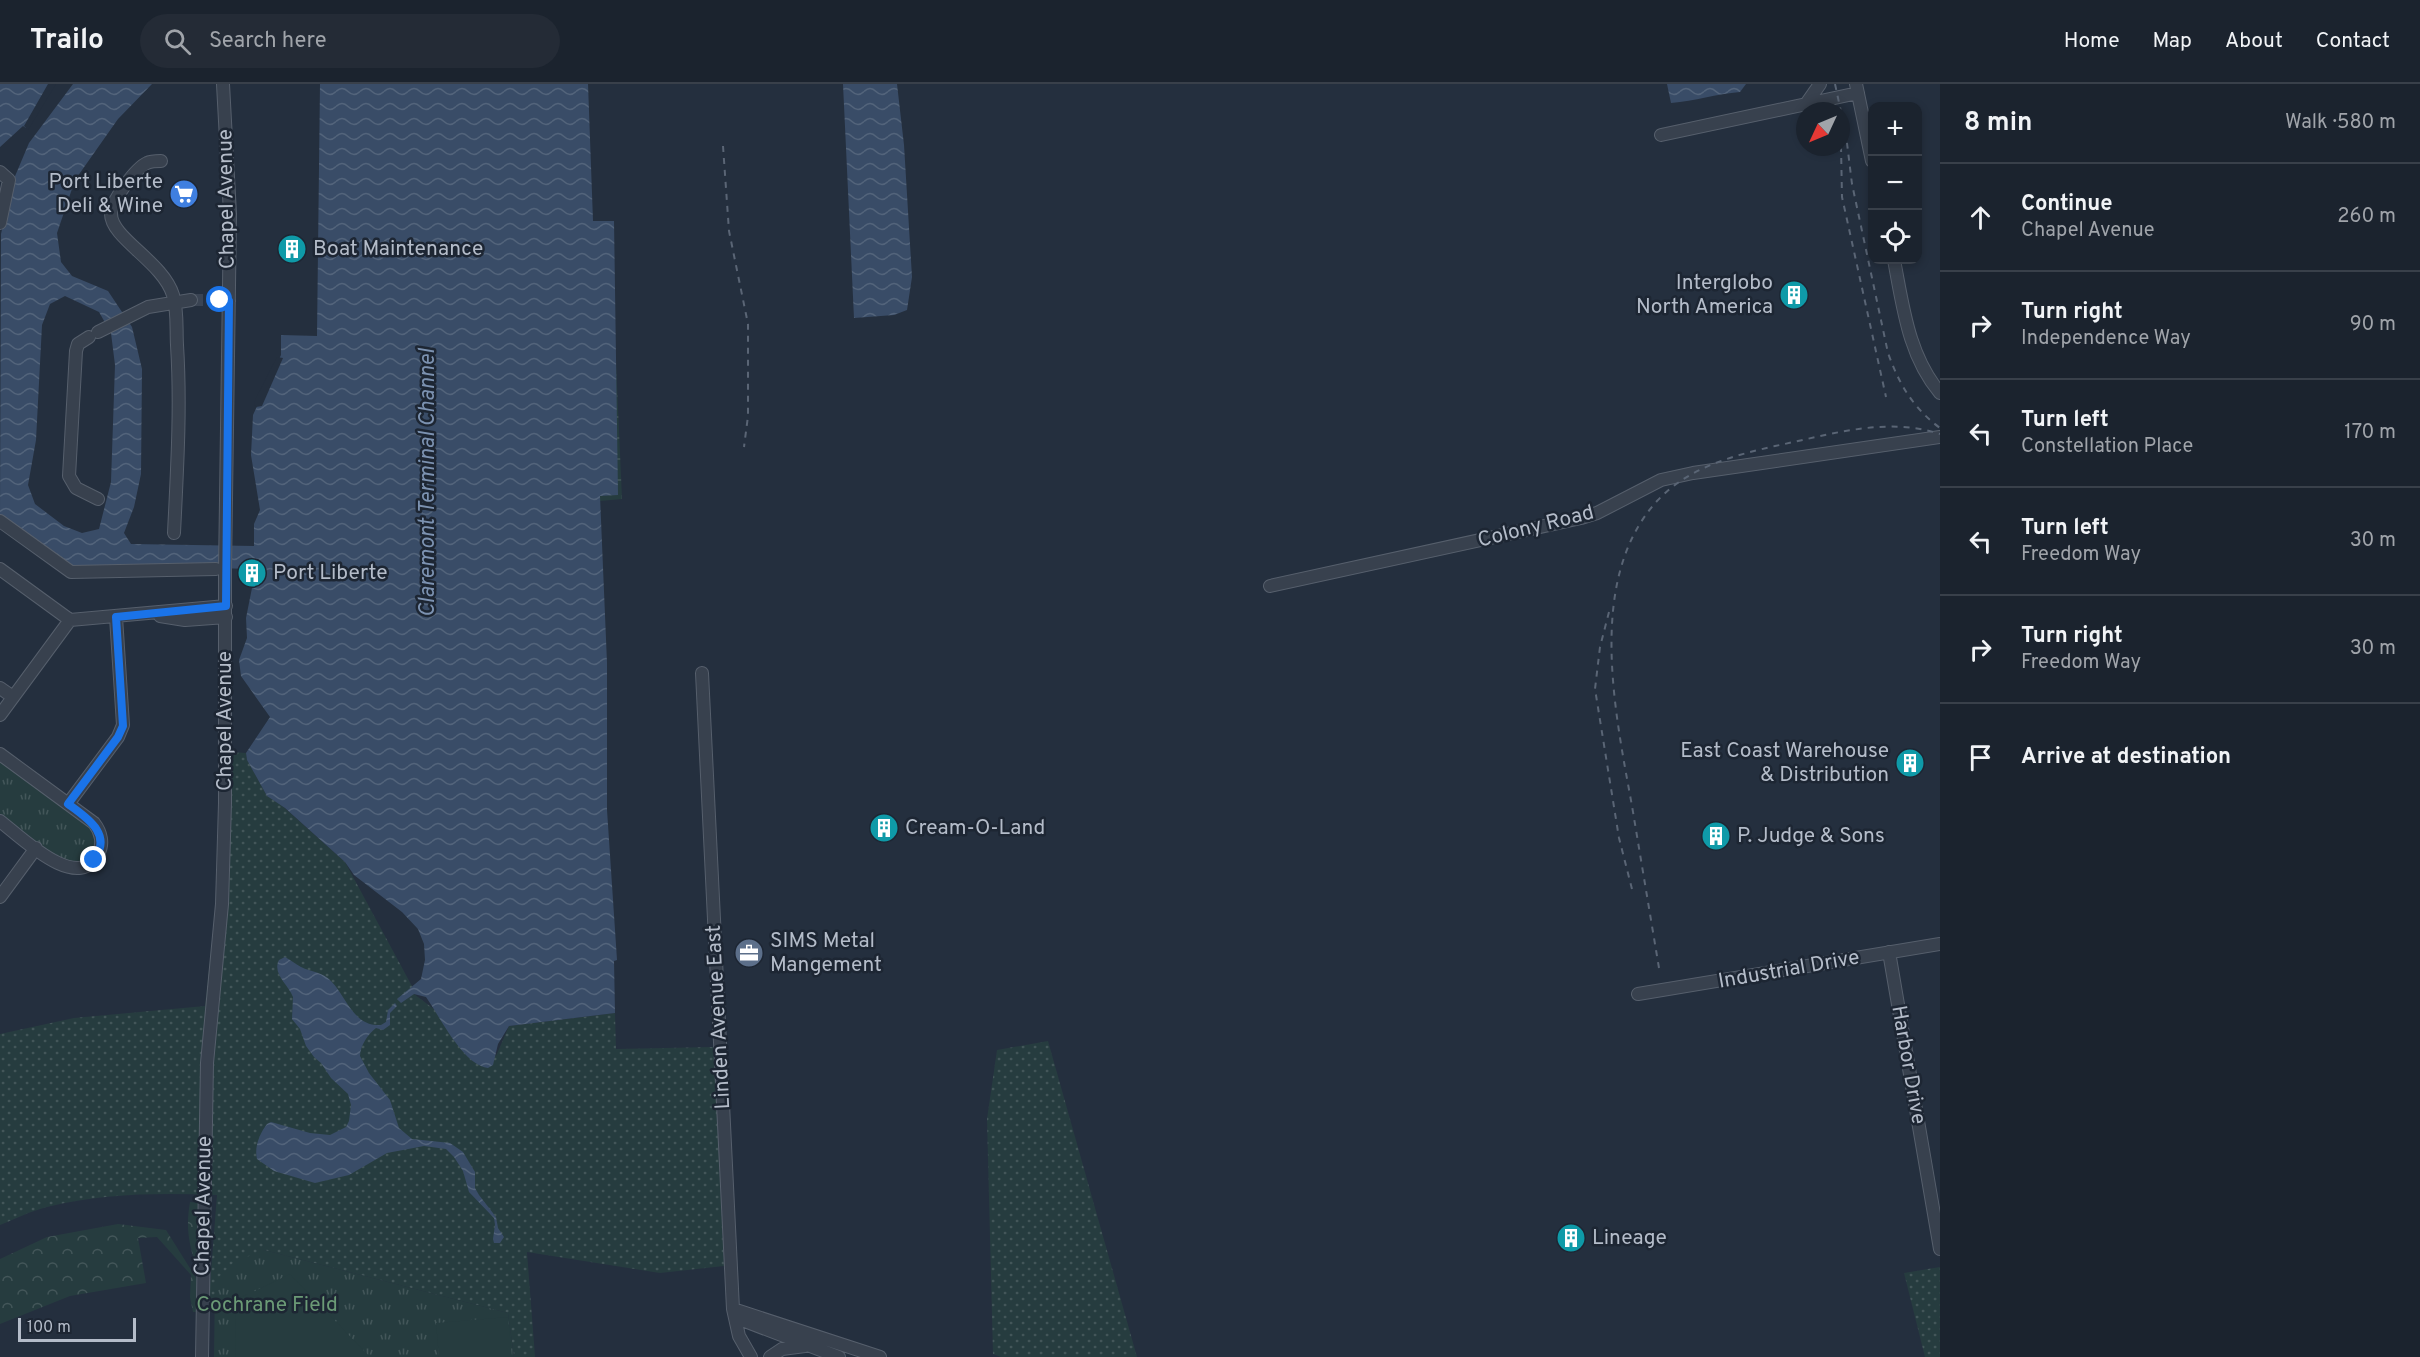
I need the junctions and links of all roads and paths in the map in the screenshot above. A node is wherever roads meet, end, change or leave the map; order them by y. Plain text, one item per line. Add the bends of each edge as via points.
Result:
1 (223, 84) edge
2 (1820, 84) edge
3 (1857, 89) edge
4 (1807, 102) edge
5 (1813, 102) edge
6 (1796, 106) edge
7 (1661, 135) dead end
8 (1871, 156) edge
9 (161, 161) dead end
10 (0, 172) edge
11 (0, 223) edge
12 (1894, 264) edge
13 (191, 300) tunnel mouth
14 (215, 300) tunnel mouth
15 (175, 301) junction
16 (229, 301) junction
17 (1940, 393) edge
18 (1940, 437) edge
19 (98, 499) dead end
20 (0, 521) edge
21 (174, 533) dead end
22 (0, 569) edge
23 (221, 569) junction
24 (1270, 586) dead end
25 (226, 611) junction
26 (116, 617) junction
27 (70, 620) junction
28 (702, 673) dead end
29 (0, 688) edge
30 (13, 697) junction
31 (0, 715) edge
32 (0, 754) edge
33 (68, 804) junction
34 (0, 821) edge
35 (36, 848) junction
36 (0, 897) edge
37 (1940, 944) edge
38 (1889, 952) junction
39 (1638, 994) dead end
40 (1940, 1249) edge
41 (734, 1313) junction
42 (809, 1346) junction
43 (202, 1357) edge
44 (751, 1357) edge
45 (770, 1357) edge
46 (839, 1357) edge
47 (880, 1357) edge

1 - 16 street, Chapel Avenue via 230,200
2 - 4 street
3 - 5 street
3 - 8 street
6 - 7 street
9 - 15 street via 148,162 138,170 114,201 111,216 117,232 163,275
10 - 11 street via 9,180
12 - 17 street via 1913,345 1925,373
13 - 15 street
14 - 16 street
15 - 19 street via 148,307 97,332 77,347 69,476 76,488
15 - 21 street via 178,382
16 - 23 street, Chapel Avenue via 226,543
18 - 24 street, Colony Road via 1661,480 1581,518
20 - 23 street via 71,572
22 - 27 street
23 - 25 street, Chapel Avenue
25 - 26 street
25 - 43 street, Chapel Avenue via 224,869 207,1063
26 - 27 street
26 - 33 street via 123,726
27 - 30 street
28 - 41 street, Linden Avenue East
29 - 30 street
30 - 31 street
32 - 33 street
33 - 35 street via 98,829 101,844 96,857 83,867 68,868
34 - 35 street
35 - 36 street
37 - 38 street, Industrial Drive
38 - 39 street, Industrial Drive
38 - 40 street, Harbor Drive
41 - 42 street
41 - 44 street, Linden Avenue East via 739,1336
41 - 47 street
42 - 45 street via 782,1349
42 - 46 street

